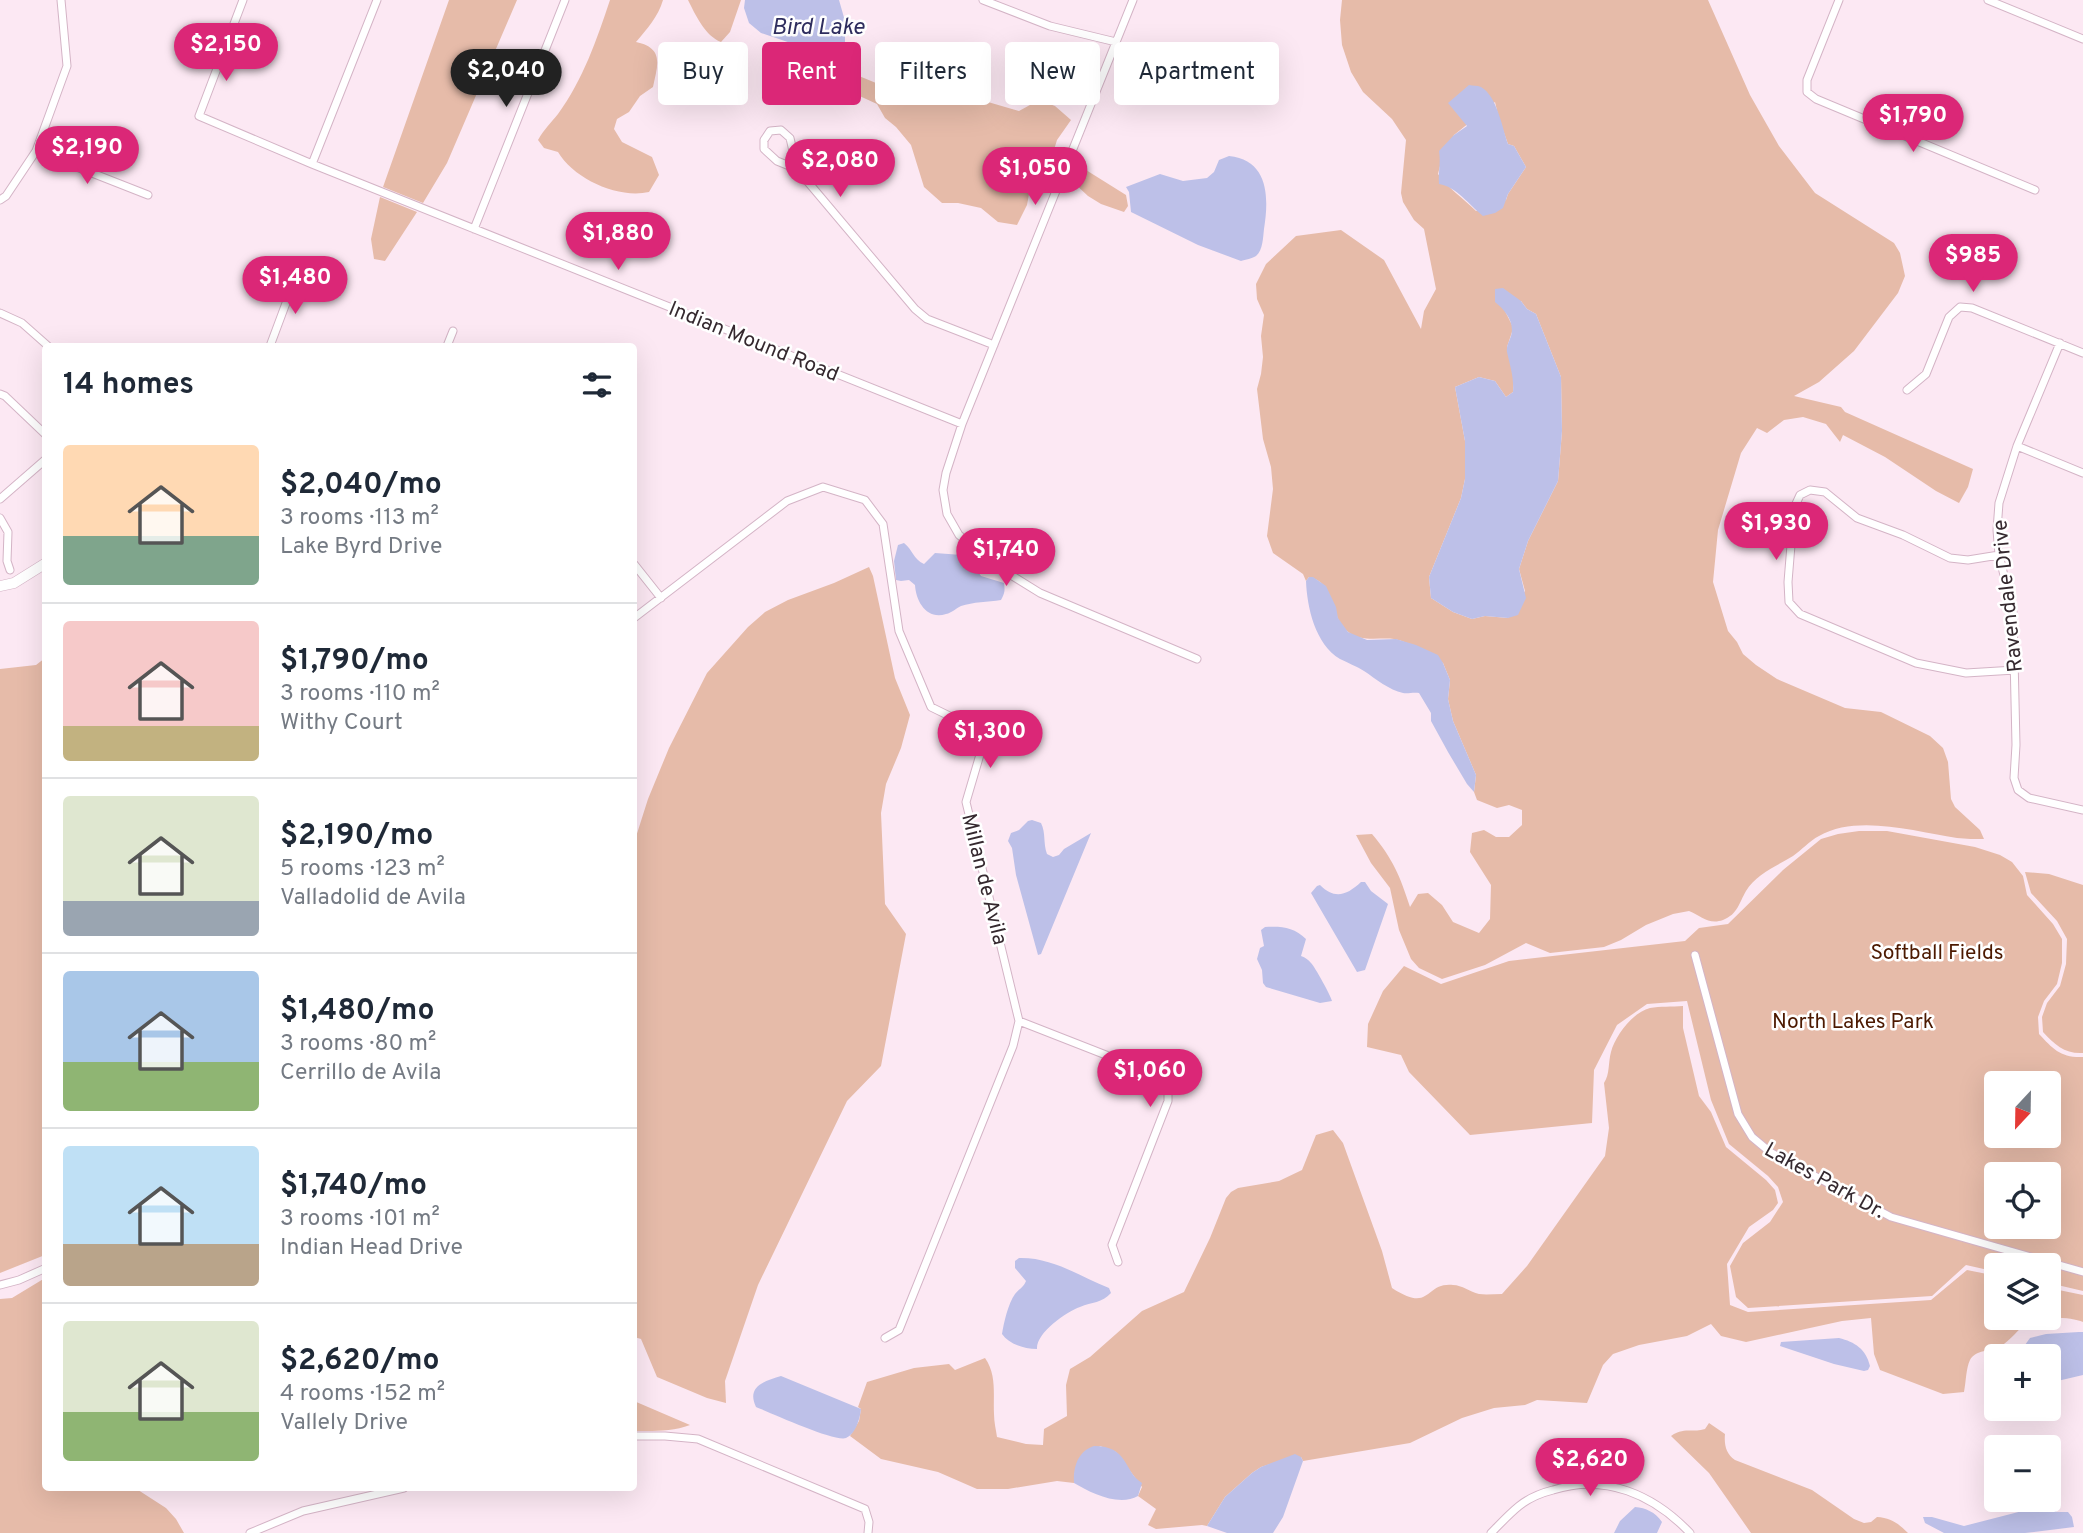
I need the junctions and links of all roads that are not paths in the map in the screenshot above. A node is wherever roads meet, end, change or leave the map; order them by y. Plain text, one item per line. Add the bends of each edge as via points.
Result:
1 (61, 0) edge
2 (243, 0) edge
3 (377, 0) edge
4 (565, 0) edge
5 (983, 0) edge
6 (1133, 0) edge
7 (1839, 0) edge
8 (1987, 0) edge
9 (2083, 39) edge
10 (1116, 42) joint
11 (1114, 47) edge
12 (36, 150) junction
13 (312, 164) junction
14 (797, 169) junction
15 (2035, 190) dead end
16 (148, 195) dead end
17 (0, 200) edge
18 (474, 229) junction
19 (295, 279) dead end
20 (0, 313) edge
21 (453, 331) dead end
22 (45, 343) edge
23 (271, 343) edge
24 (448, 343) edge
25 (2060, 343) junction
26 (994, 345) junction
27 (2083, 353) edge
28 (1907, 390) dead end
29 (0, 394) edge
30 (962, 424) junction
31 (42, 431) edge
32 (2017, 446) junction
33 (42, 463) edge
34 (2083, 473) edge
35 (0, 499) edge
36 (0, 518) edge
37 (2000, 555) junction
38 (42, 565) edge
39 (637, 568) edge
40 (10, 570) dead end
41 (0, 586) edge
42 (661, 598) junction
43 (637, 616) edge
44 (1197, 659) dead end
45 (2015, 670) junction
46 (2083, 810) edge
47 (1695, 955) dead end
48 (1019, 1021) junction
49 (1118, 1262) dead end
50 (42, 1270) edge
51 (2083, 1272) edge
52 (0, 1285) edge
53 (885, 1338) dead end
54 (637, 1436) edge
55 (391, 1491) edge
56 (250, 1533) edge
57 (867, 1533) edge
58 (1492, 1533) edge
59 (1690, 1533) edge

1 - 12 street via 67,66
2 - 13 street, Indian Mound Road via 199,116
3 - 13 street
4 - 18 street
5 - 10 street via 1050,26
6 - 10 street
7 - 15 street via 1807,80 1807,92
8 - 9 street
11 - 26 street
12 - 16 street
12 - 17 street
13 - 18 street, Indian Mound Road
14 - 14 street via 790,138 781,130 770,131 764,149 776,161
14 - 26 street via 915,309 927,319
18 - 30 street, Indian Mound Road
19 - 23 street
20 - 22 street via 22,323
21 - 24 street
25 - 27 street
25 - 28 street via 1960,307 1949,317 1926,374
25 - 32 street, Ravendale Drive
26 - 30 street
29 - 31 street
30 - 44 street via 943,490 947,514 959,535 1040,593
32 - 34 street
32 - 37 street, Ravendale Drive via 1999,503
33 - 35 street
36 - 40 street via 8,532
37 - 45 street, Ravendale Drive via 2013,612
37 - 45 street via 1968,561 1950,558 1857,518 1825,492 1810,490 1800,495 1794,508 1789,602 1800,614 1916,663 1966,673
38 - 41 street via 14,583
39 - 42 street
42 - 43 street, Millan de Avila
42 - 48 street, Millan de Avila via 787,501 823,487 865,500 883,524 899,631 931,707 976,729 984,741 966,802
45 - 46 street, Ravendale Drive via 2014,778 2018,790 2029,798
47 - 51 street, Lakes Park Dr. via 1738,1114 1752,1137 1770,1152 1891,1217
48 - 49 street via 1157,1075 1168,1087 1168,1101 1112,1245
48 - 53 street, Millan de Avila via 900,1330
50 - 52 street
54 - 57 street via 698,1439 866,1509
55 - 56 street via 303,1511
58 - 59 street via 1520,1505 1540,1494 1586,1483 1610,1485 1656,1503

